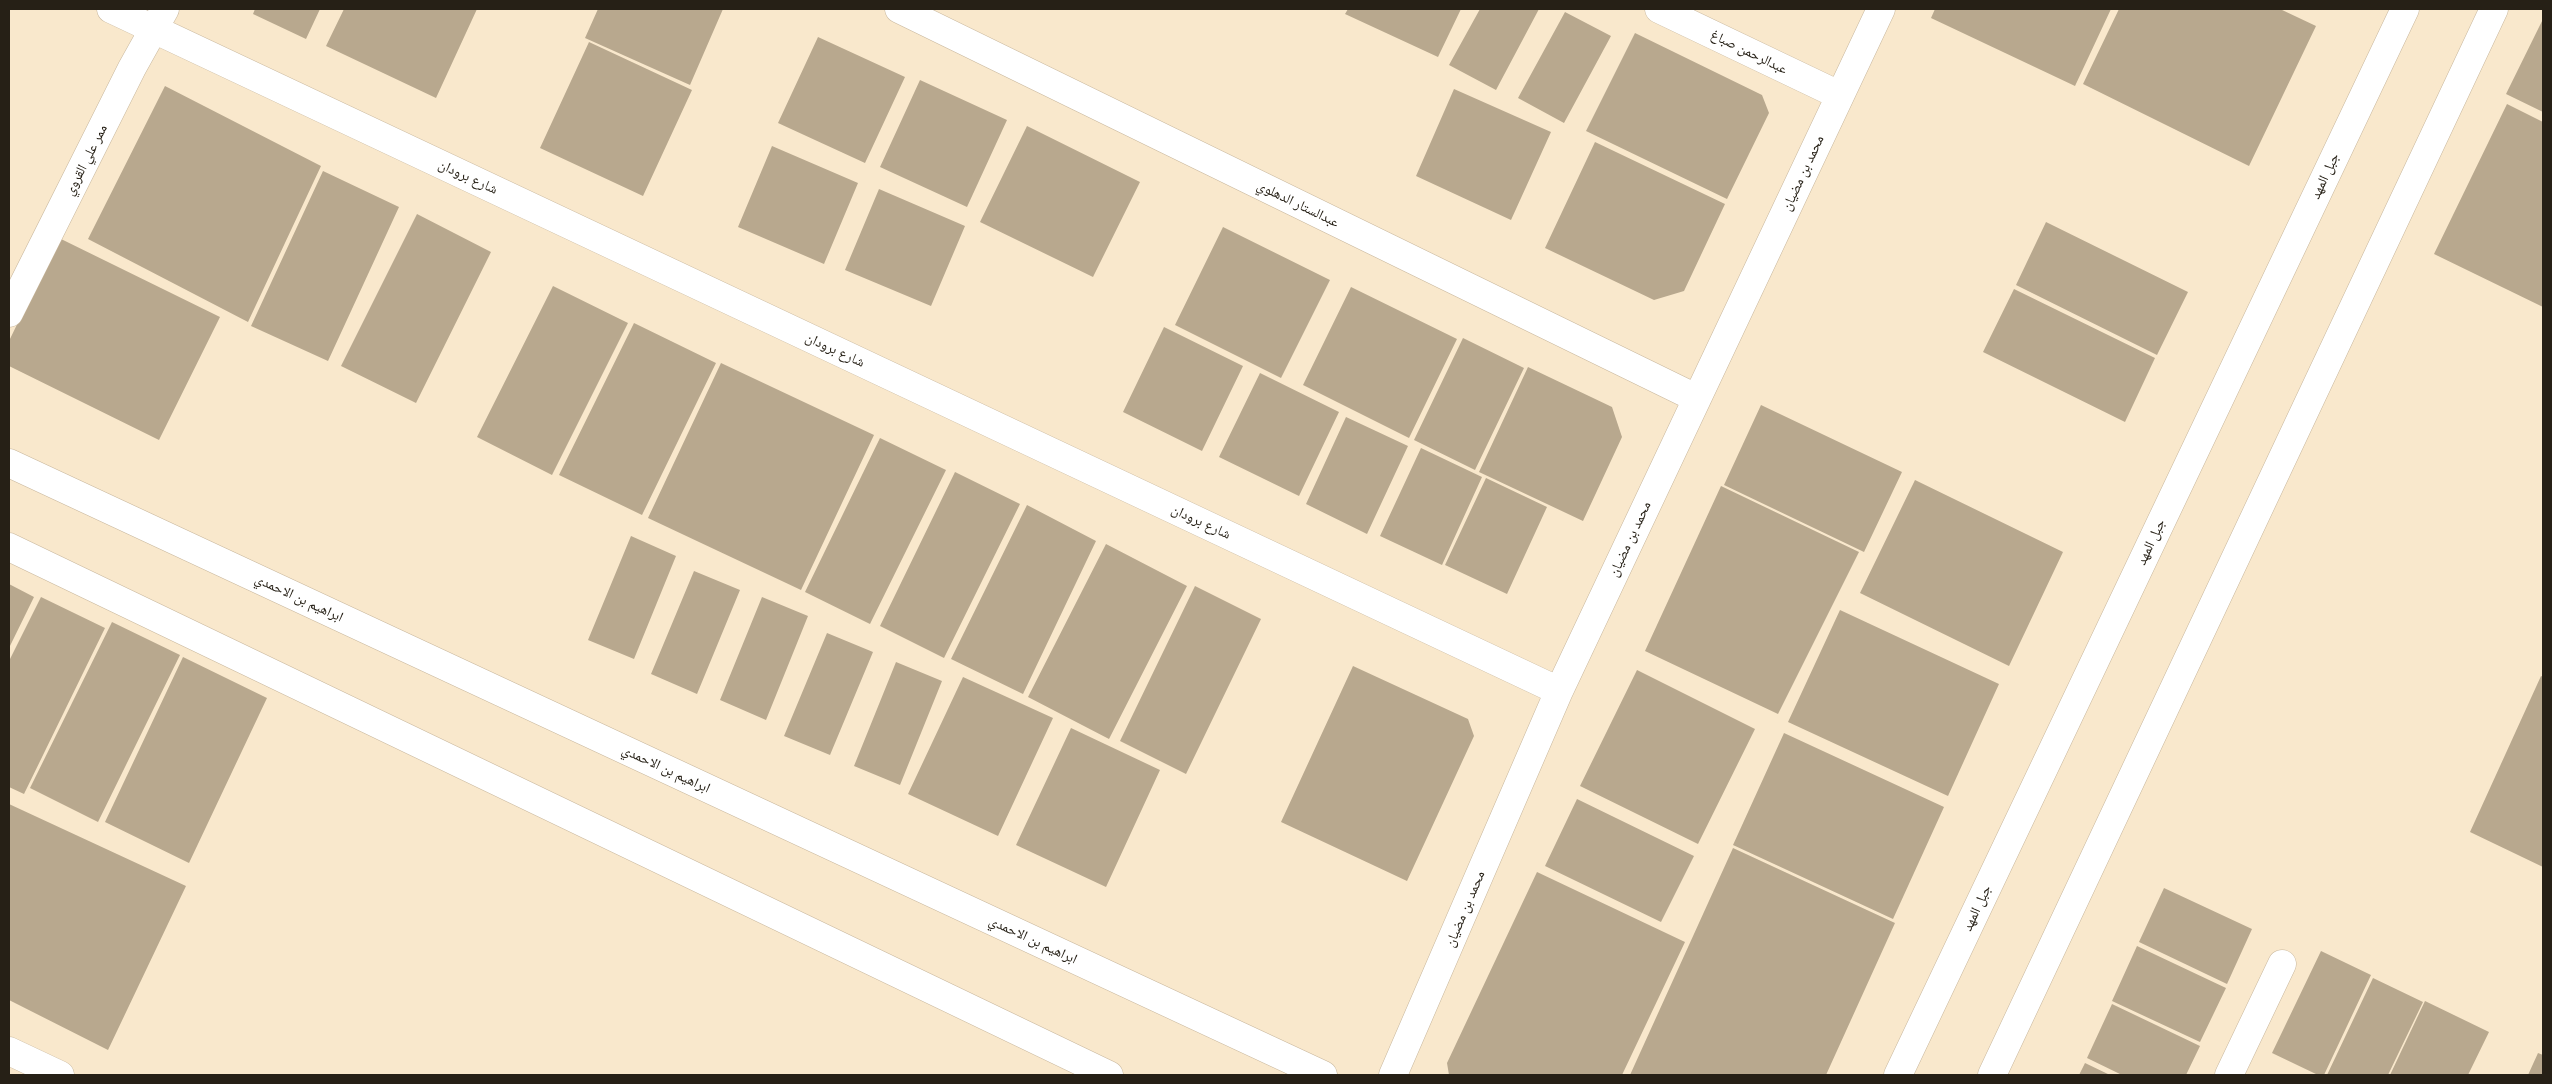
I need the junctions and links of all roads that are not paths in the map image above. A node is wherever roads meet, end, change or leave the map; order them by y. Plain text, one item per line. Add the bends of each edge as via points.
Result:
1 (111, 9) edge
2 (899, 9) edge
3 (1659, 9) edge
4 (1881, 9) edge
5 (2405, 9) edge
6 (2494, 9) edge
7 (160, 19) edge
8 (1839, 95) junction
9 (9, 313) edge
10 (1696, 398) junction
11 (9, 463) edge
12 (9, 547) edge
13 (1559, 691) junction
14 (2282, 964) dead end
15 (9, 1051) edge
16 (2239, 1072) edge
17 (60, 1075) edge
18 (1109, 1075) edge
19 (1324, 1075) edge
20 (1393, 1075) edge
21 (1898, 1075) edge
22 (1992, 1075) edge

1 - 7 street, شارع برودان
2 - 10 street, عبدالستار الدهلوي
3 - 8 street, عبدالرحمن صباغ
4 - 8 street, محمد بن مضيان
5 - 21 street, جبل المهد
6 - 22 street
7 - 9 street, ممر علي القروي via 132,68
7 - 13 street, شارع برودان
8 - 10 street, محمد بن مضيان
10 - 13 street, محمد بن مضيان
11 - 19 street, ابراهيم بن الاحمدي
12 - 18 street
13 - 20 street, محمد بن مضيان
14 - 16 street
15 - 17 street

